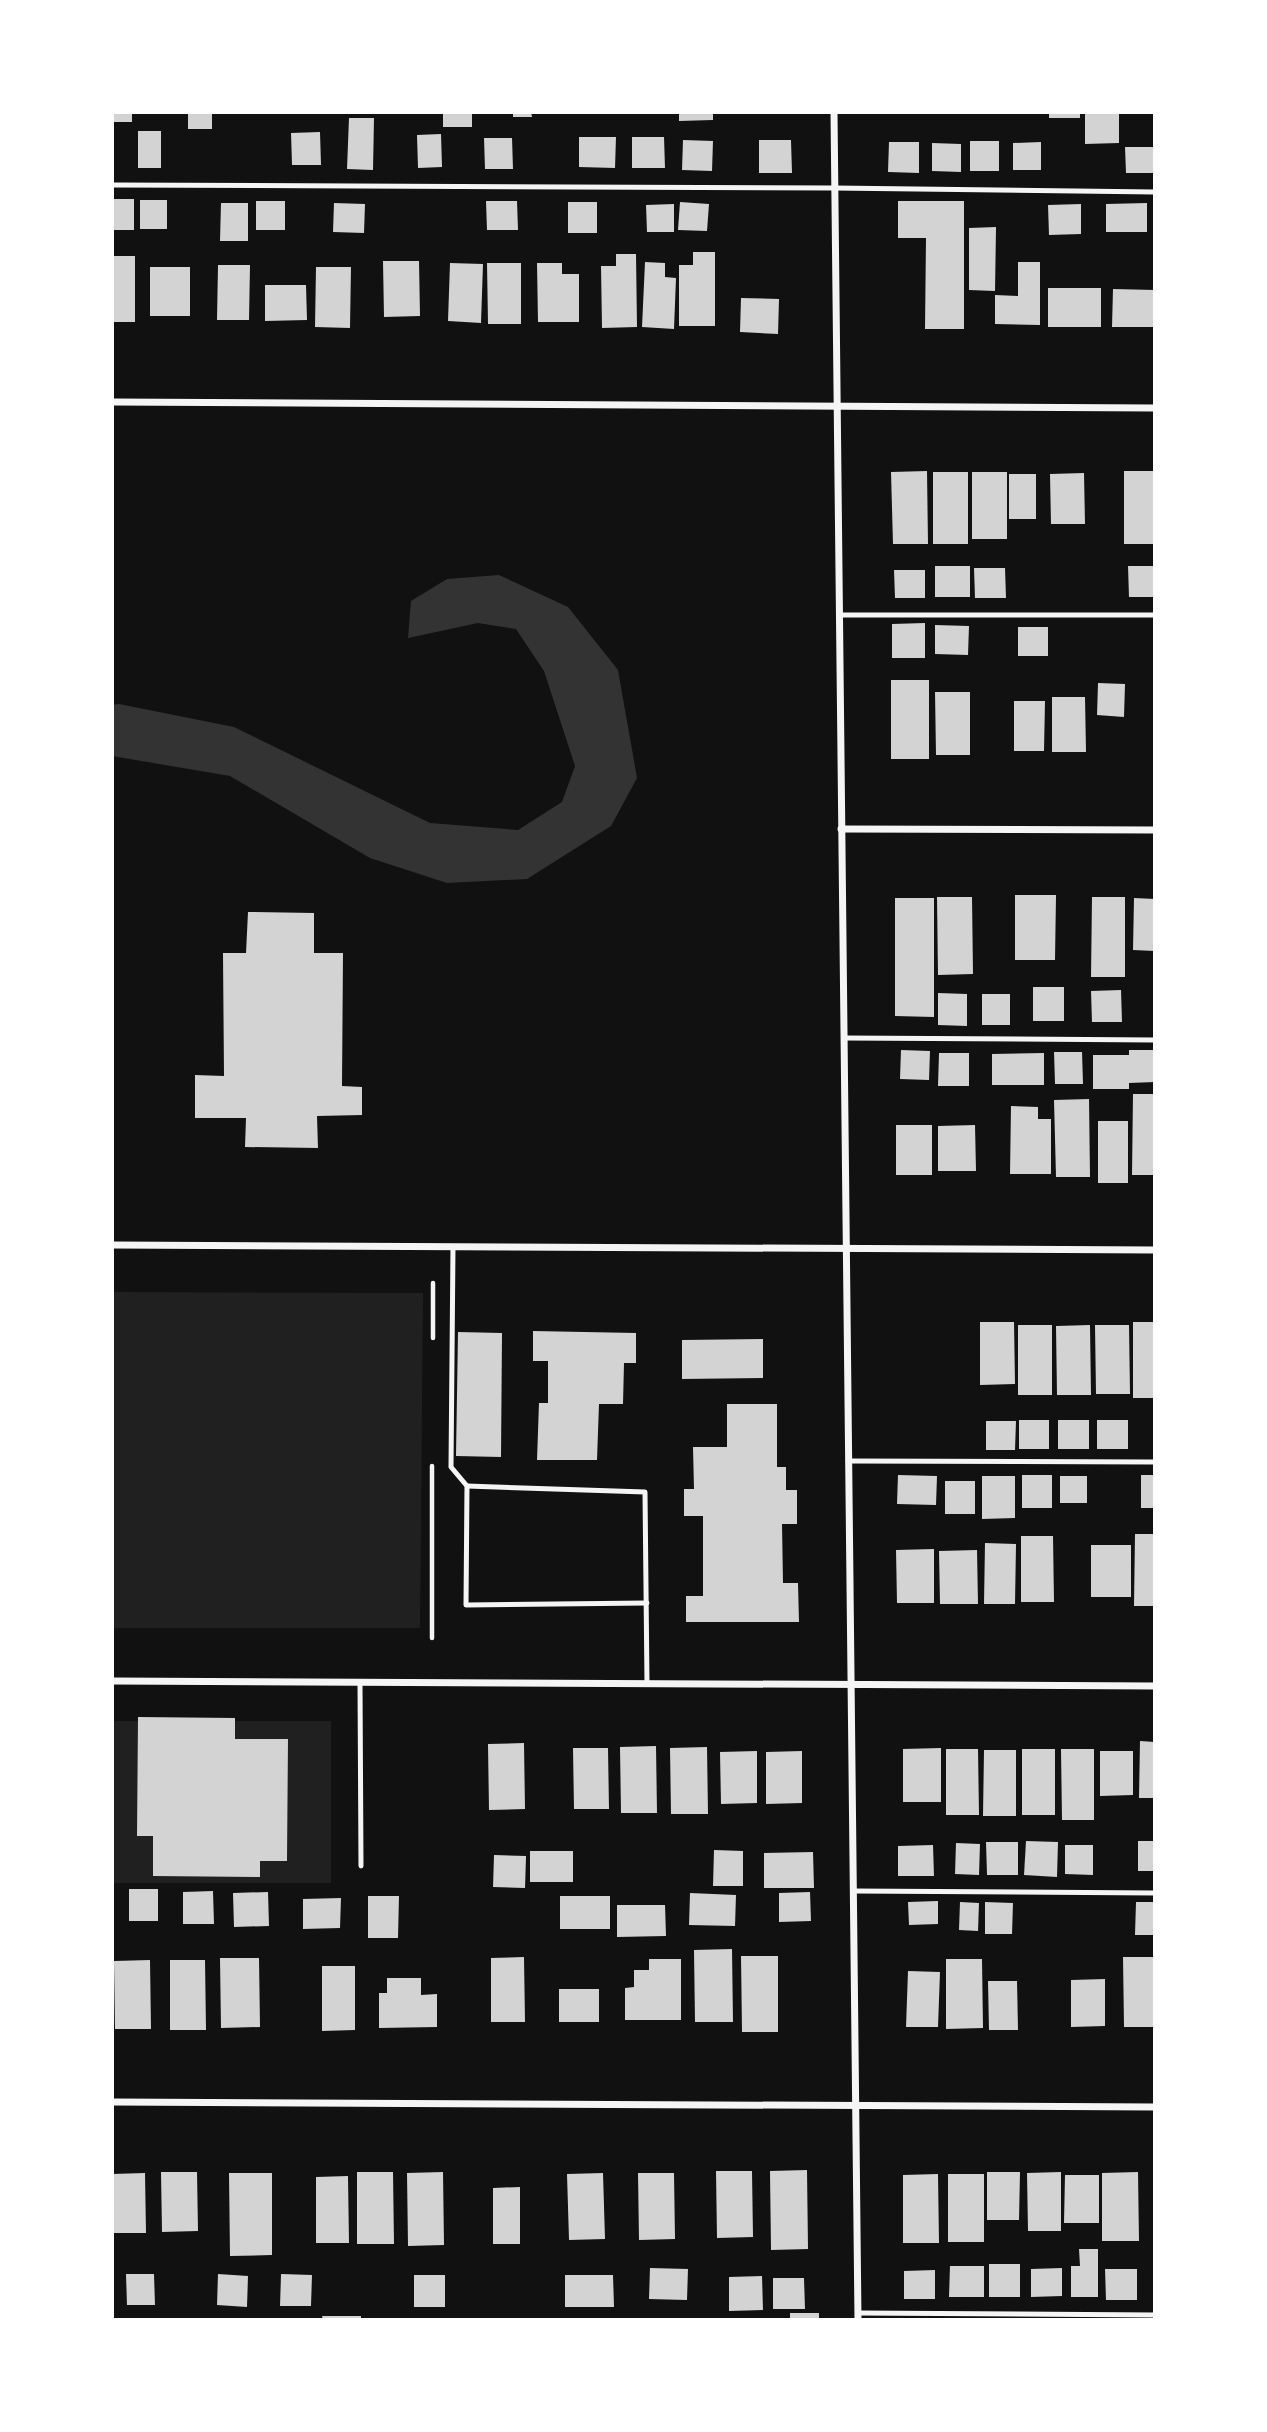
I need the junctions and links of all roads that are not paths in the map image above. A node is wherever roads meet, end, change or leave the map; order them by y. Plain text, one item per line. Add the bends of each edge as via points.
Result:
1 (834, 112) edge
2 (112, 186) edge
3 (834, 188) junction
4 (1155, 192) edge
5 (112, 402) edge
6 (836, 407) junction
7 (1155, 408) edge
8 (839, 615) junction
9 (1155, 615) edge
10 (841, 829) junction
11 (1155, 830) edge
12 (844, 1038) junction
13 (1155, 1040) edge
14 (112, 1245) edge
15 (453, 1247) junction
16 (846, 1249) junction
17 (1155, 1250) edge
18 (848, 1461) junction
19 (1155, 1462) edge
20 (467, 1486) junction
21 (647, 1603) junction
22 (112, 1681) edge
23 (360, 1682) junction
24 (647, 1683) junction
25 (851, 1684) junction
26 (1155, 1686) edge
27 (361, 1866) dead end
28 (853, 1891) junction
29 (1155, 1893) edge
30 (112, 2102) edge
31 (855, 2105) junction
32 (1155, 2107) edge
33 (1155, 2315) edge
34 (858, 2317) edge

1 - 3 street
2 - 3 lane
3 - 4 lane
3 - 6 street
5 - 6 street
6 - 7 street
6 - 8 street
8 - 9 lane
8 - 10 street
10 - 11 street
10 - 12 street
12 - 13 lane
12 - 16 street
14 - 15 street
15 - 16 street
15 - 20 lane via 451,1467
16 - 17 street
16 - 18 street
18 - 19 lane
18 - 25 street
20 - 21 lane via 645,1492
20 - 21 lane via 466,1605
21 - 24 lane
22 - 23 street
23 - 24 street
23 - 27 lane
24 - 25 street
25 - 26 street
25 - 28 street
28 - 29 lane
28 - 31 street
30 - 31 street
31 - 32 street
31 - 34 street
33 - 34 lane

